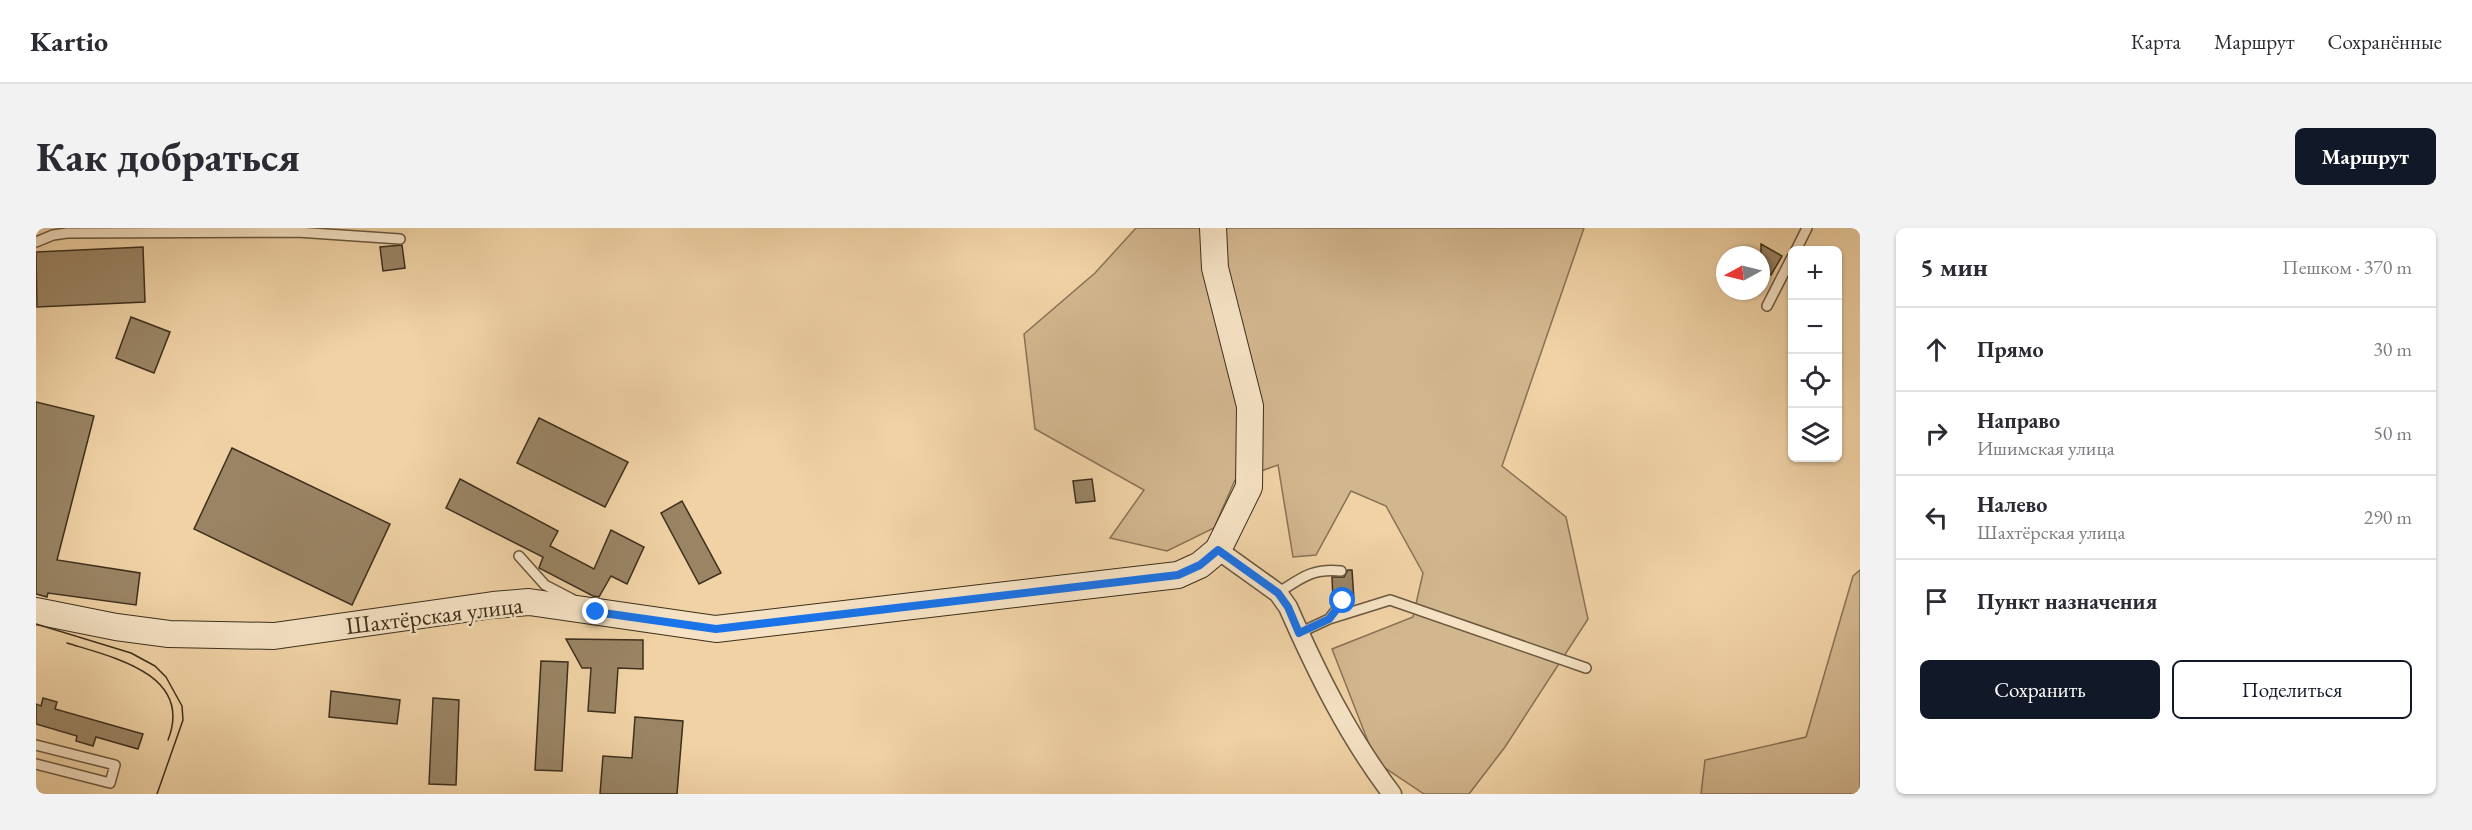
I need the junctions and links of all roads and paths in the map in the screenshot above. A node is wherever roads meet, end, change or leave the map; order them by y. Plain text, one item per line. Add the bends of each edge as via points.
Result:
1 (1213, 228) edge
2 (1807, 228) edge
3 (400, 239) dead end
4 (36, 242) edge
5 (1798, 246) edge
6 (1788, 265) edge
7 (1767, 306) dead end
8 (1218, 550) junction
9 (519, 556) dead end
10 (1341, 571) dead end
11 (1278, 593) junction
12 (1343, 601) dead end
13 (36, 611) edge
14 (596, 612) junction
15 (1329, 619) junction
16 (1299, 633) junction
17 (1586, 668) dead end
18 (36, 745) edge
19 (36, 764) edge
20 (1392, 794) edge

1 - 8 main road via 1215,268 1250,406 1249,487
2 - 5 lane
3 - 4 lane via 297,232 67,233
6 - 7 lane
8 - 11 street
8 - 14 main road, Шахтёрская улица via 1200,565 1178,575 716,629
9 - 14 lane via 545,585
10 - 11 lane via 1308,573
11 - 16 street
12 - 15 lane
13 - 14 main road, Шахтёрская улица via 169,634 274,636 493,604 530,602
15 - 16 lane
15 - 17 lane via 1390,600
16 - 20 street via 1342,722
18 - 19 lane via 115,765 110,783

